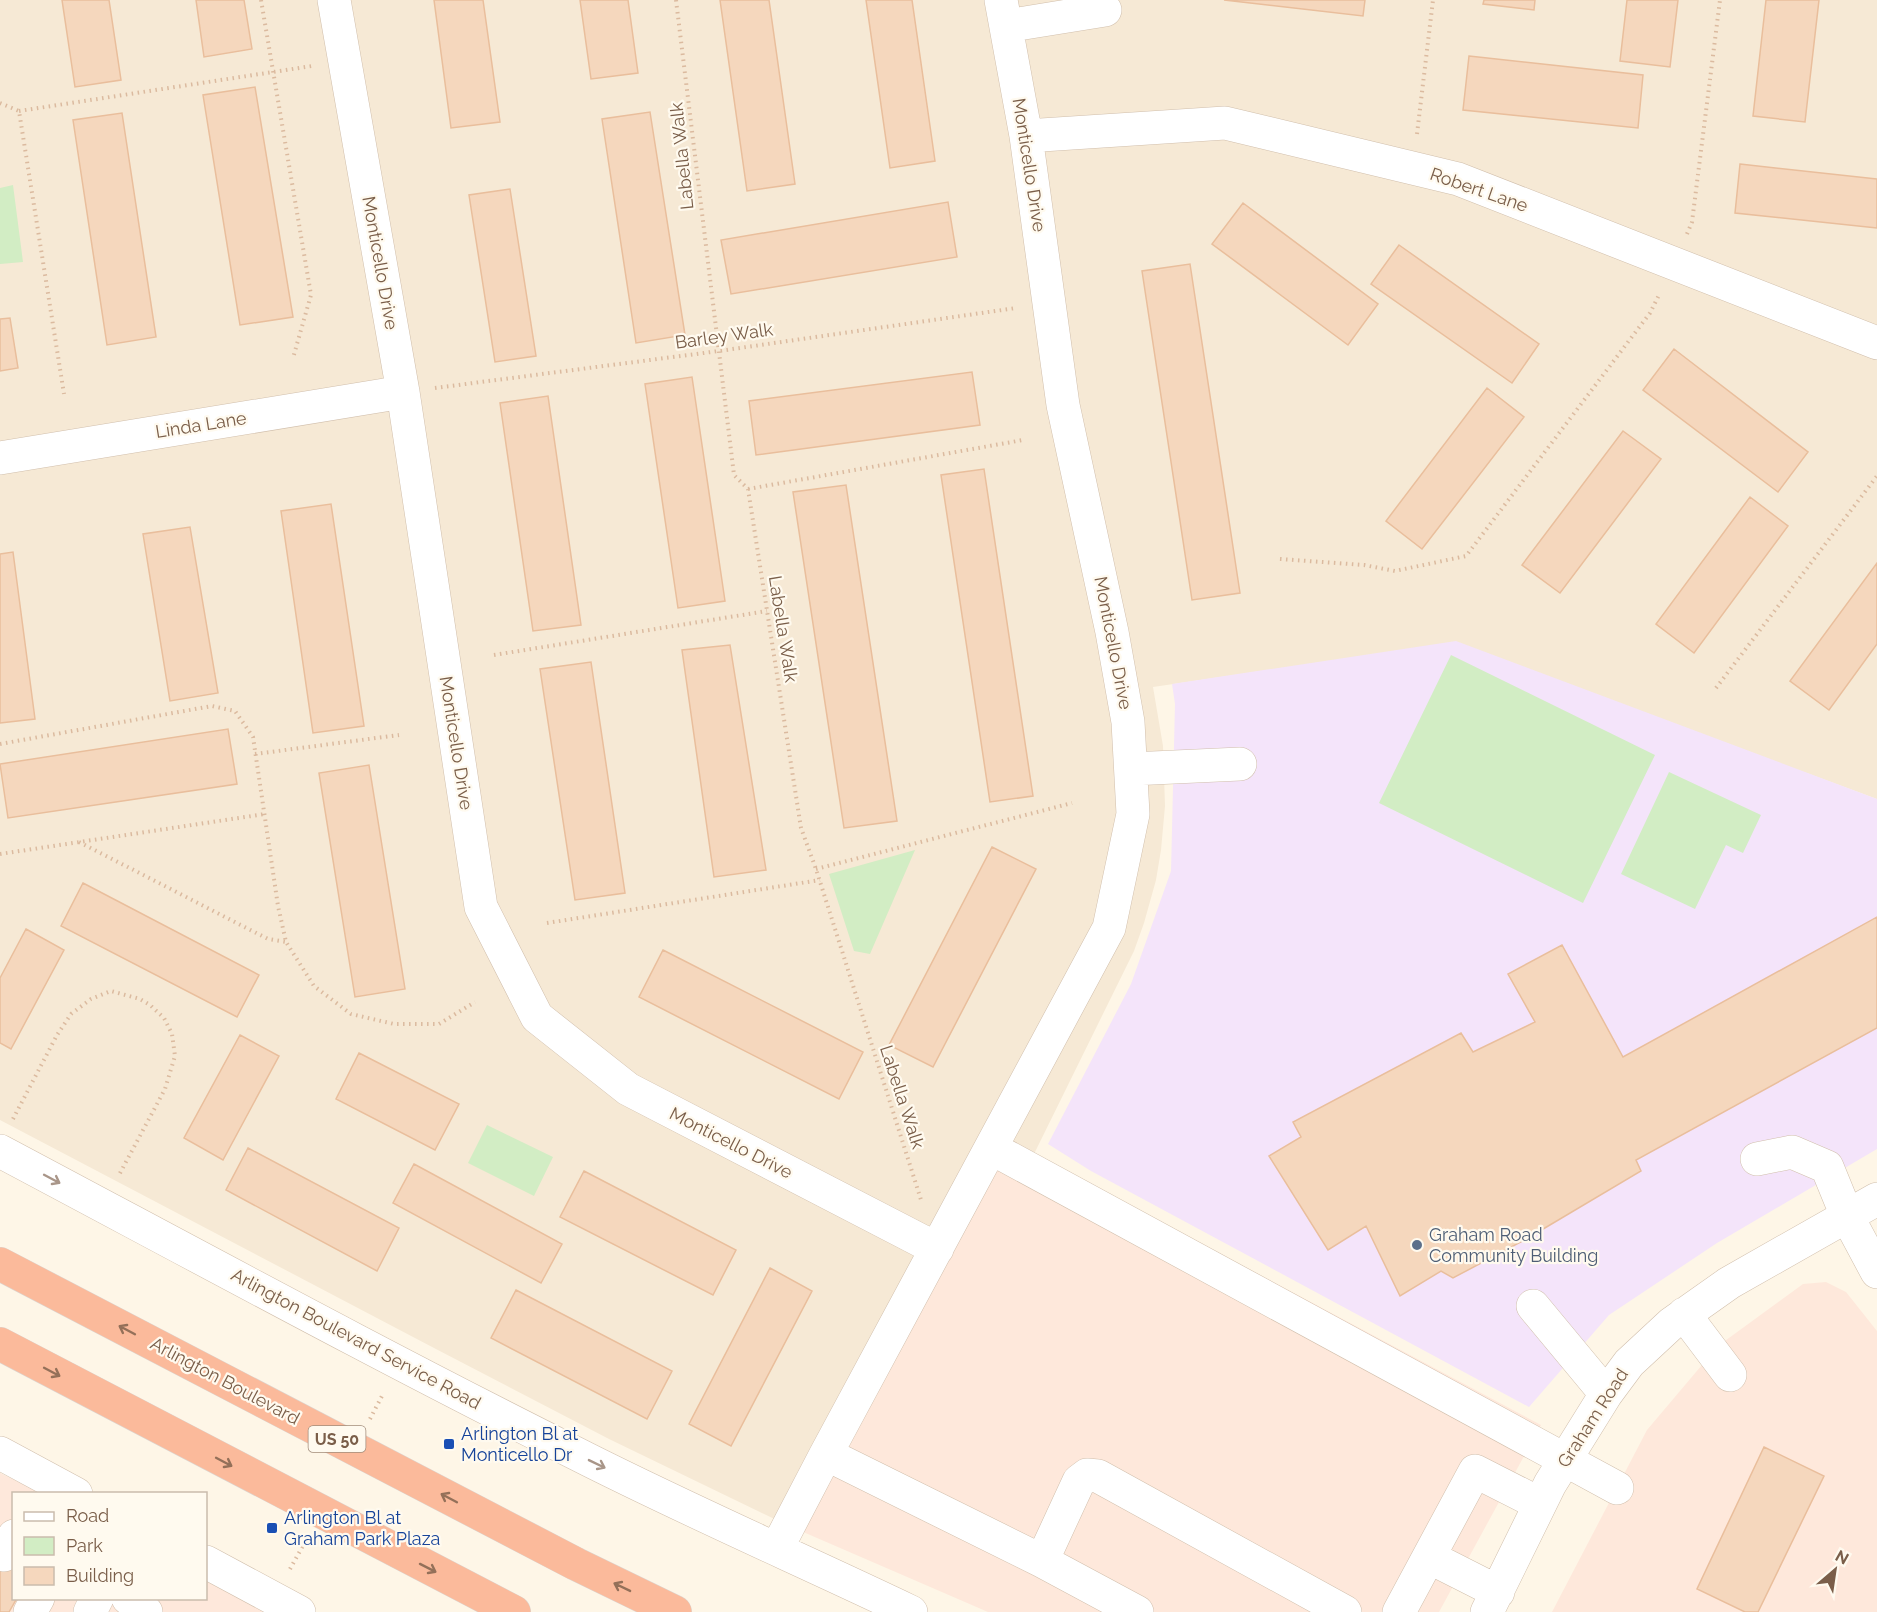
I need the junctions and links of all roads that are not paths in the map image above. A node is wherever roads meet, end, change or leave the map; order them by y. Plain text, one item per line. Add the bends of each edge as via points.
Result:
1 (334, 0) edge
2 (1105, 10) dead end
3 (1004, 13) edge
4 (1026, 136) junction
5 (1877, 344) edge
6 (403, 392) junction
7 (0, 458) edge
8 (1240, 764) dead end
9 (1131, 769) junction
10 (6, 1137) edge
11 (991, 1148) junction
12 (1757, 1159) dead end
13 (1877, 1199) edge
14 (1847, 1216) junction
15 (937, 1249) junction
16 (0, 1263) edge
17 (1877, 1272) edge
18 (1533, 1306) dead end
19 (1684, 1314) junction
20 (0, 1344) edge
21 (1730, 1375) dead end
22 (1606, 1394) junction
23 (0, 1453) edge
24 (826, 1454) junction
25 (1565, 1460) junction
26 (1617, 1488) dead end
27 (72, 1492) edge
28 (1540, 1504) junction
29 (0, 1521) edge
30 (10, 1540) edge
31 (777, 1548) junction
32 (1429, 1557) junction
33 (1042, 1561) junction
34 (207, 1563) edge
35 (129, 1600) edge
36 (1492, 1602) edge
37 (146, 1612) edge
38 (299, 1612) edge
39 (514, 1612) edge
40 (675, 1612) edge
41 (911, 1612) edge
42 (1137, 1612) edge
43 (1345, 1612) edge
44 (1399, 1612) edge

1 - 6 street, Monticello Drive
2 - 3 street
3 - 4 street, Monticello Drive
4 - 5 street, Robert Lane via 1225,123 1413,168 1458,179
4 - 9 street, Monticello Drive via 1063,405 1112,632 1128,722
6 - 7 street, Linda Lane
6 - 15 street, Monticello Drive via 481,907 537,1017 628,1089
8 - 9 street
9 - 11 street, Monticello Drive via 1133,814 1109,928
10 -> 31 street, Arlington Boulevard Service Road via 390,1358 578,1455
11 - 15 street, Monticello Drive
11 - 25 street
12 - 14 street via 1792,1152 1827,1167
13 - 14 street, Graham Road
14 - 17 street
14 - 19 street, Graham Road via 1729,1283
15 - 24 street, Monticello Drive
40 -> 16 highway, Arlington Boulevard / US 50
18 - 22 street
19 - 21 street
19 - 22 street, Graham Road via 1629,1363
20 -> 39 highway
22 - 25 street, Graham Road
23 - 27 street
24 - 31 street, Monticello Drive
24 - 33 street
25 - 26 street
25 - 28 street, Graham Road
28 - 32 street via 1475,1471
28 - 36 street, Graham Road
29 - 30 street
31 - 41 street, Arlington Boulevard Service Road
32 - 36 street
32 - 44 street
33 - 42 street
33 - 43 street via 1078,1481 1087,1475 1098,1476
34 - 38 street
35 - 37 street

